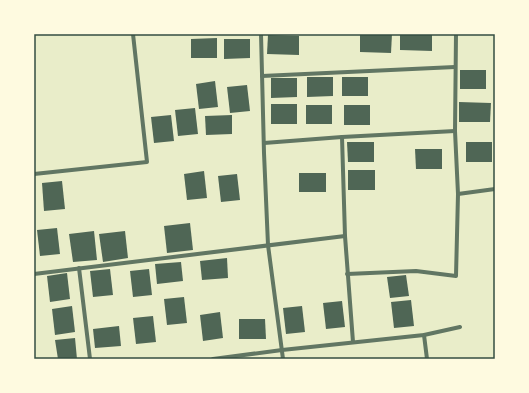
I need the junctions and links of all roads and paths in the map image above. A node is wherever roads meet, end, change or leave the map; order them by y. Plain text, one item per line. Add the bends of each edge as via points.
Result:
1 (133, 34) edge
2 (261, 34) edge
3 (456, 34) edge
4 (455, 67) junction
5 (262, 76) junction
6 (455, 131) junction
7 (342, 137) junction
8 (264, 143) junction
9 (34, 168) edge
10 (34, 174) edge
11 (495, 189) edge
12 (458, 194) junction
13 (345, 236) junction
14 (268, 245) junction
15 (79, 268) junction
16 (34, 274) edge
17 (347, 274) junction
18 (460, 327) dead end
19 (424, 335) junction
20 (353, 342) junction
21 (282, 350) junction
22 (90, 359) edge
23 (213, 359) edge
24 (283, 359) edge
25 (427, 359) edge

1 - 10 street via 146,162
2 - 5 street
3 - 4 street
4 - 5 street
4 - 6 street
5 - 8 street
6 - 7 street
6 - 12 street
7 - 8 street
7 - 13 street
8 - 14 street
9 - 10 street
11 - 12 street
12 - 17 street via 456,276 416,271
13 - 14 street
13 - 17 street
14 - 15 street
14 - 21 street
15 - 16 street
15 - 22 street
17 - 20 street
18 - 19 street
19 - 20 street
19 - 25 street
20 - 21 street
21 - 23 street
21 - 24 street

